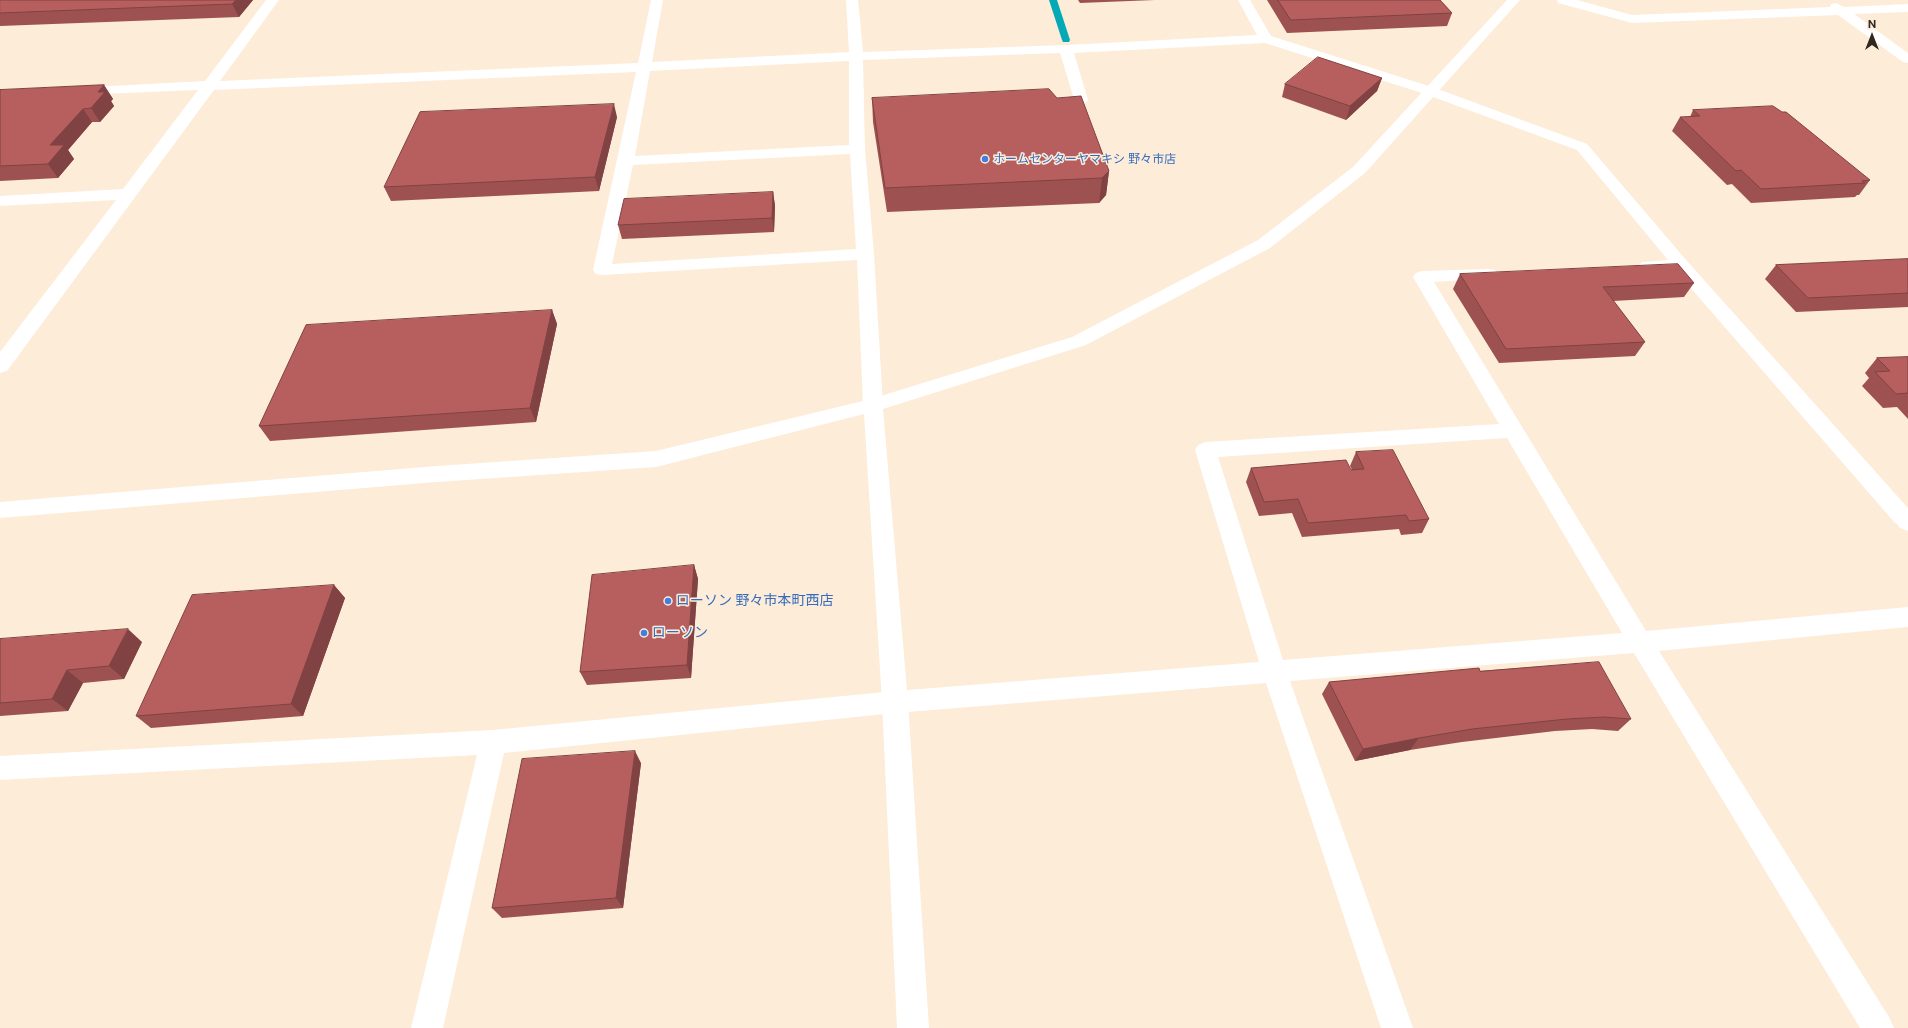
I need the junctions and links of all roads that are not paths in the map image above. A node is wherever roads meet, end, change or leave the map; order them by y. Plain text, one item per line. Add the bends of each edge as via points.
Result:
1 (273, 0) edge
2 (657, 0) edge
3 (852, 0) edge
4 (1244, 0) edge
5 (1514, 0) edge
6 (1563, 0) edge
7 (1825, 0) edge
8 (1908, 8) edge
9 (1840, 10) junction
10 (1266, 39) junction
11 (1066, 49) junction
12 (856, 56) junction
13 (1908, 59) edge
14 (644, 67) junction
15 (210, 85) junction
16 (62, 91) edge
17 (1430, 91) junction
18 (1042, 102) edge
19 (857, 149) junction
20 (626, 161) junction
21 (127, 194) junction
22 (0, 201) edge
23 (865, 254) junction
24 (1681, 265) junction
25 (1626, 267) edge
26 (1508, 273) edge
27 (0, 366) edge
28 (873, 405) junction
29 (1514, 430) junction
30 (0, 510) edge
31 (1906, 518) edge
32 (1908, 617) edge
33 (1640, 642) junction
34 (1274, 671) junction
35 (896, 702) junction
36 (494, 742) junction
37 (0, 768) edge
38 (427, 1028) edge
39 (913, 1028) edge
40 (1398, 1028) edge
41 (1878, 1028) edge

1 - 15 street
2 - 14 street
3 - 12 street
4 - 10 street
5 - 17 street
6 - 9 street via 1632,19
7 - 9 street
8 - 9 street
9 - 13 street
10 - 11 street
10 - 17 street
11 - 12 street
11 - 18 street via 1081,100
12 - 14 street
12 - 19 street via 863,108
14 - 15 street
14 - 20 street
15 - 16 street
15 - 21 street
17 - 24 street via 1582,146
17 - 28 street via 1359,170 1264,244 1079,341
19 - 20 street
19 - 23 street
20 - 23 street via 602,270
21 - 22 street
21 - 27 street
23 - 28 street
24 - 25 street
24 - 31 street
26 - 29 street via 1422,277
28 - 30 street via 656,459 437,474
28 - 35 street
29 - 33 street
29 - 34 street via 1205,450
32 - 33 street
33 - 34 street
33 - 41 street
34 - 35 street
34 - 40 street
35 - 36 street
35 - 39 street
36 - 37 street
36 - 38 street

